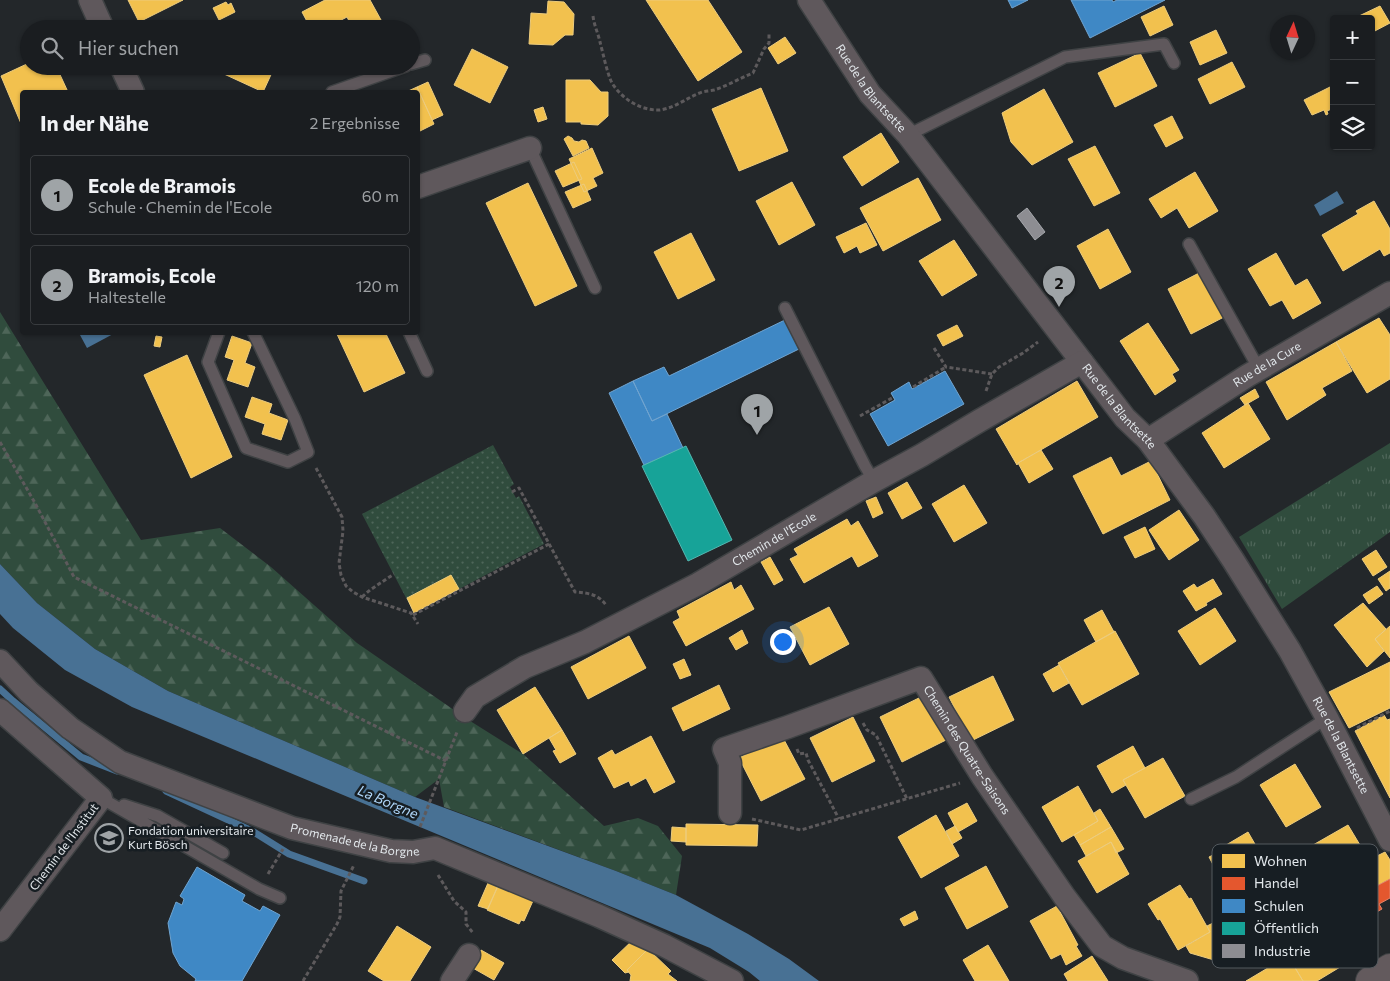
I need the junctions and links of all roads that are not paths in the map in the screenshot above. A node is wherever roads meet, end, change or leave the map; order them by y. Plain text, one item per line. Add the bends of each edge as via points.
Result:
1 (90, 0) edge
2 (809, 0) edge
3 (100, 20) edge
4 (425, 60) dead end
5 (420, 61) edge
6 (1174, 63) dead end
7 (125, 75) edge
8 (380, 75) edge
9 (132, 90) edge
10 (338, 90) edge
11 (908, 135) junction
12 (530, 148) joint
13 (420, 186) edge
14 (1189, 244) dead end
15 (595, 288) dead end
16 (1390, 293) edge
17 (785, 308) dead end
18 (218, 335) edge
19 (254, 335) edge
20 (410, 335) edge
21 (1082, 362) junction
22 (1259, 368) junction
23 (427, 371) dead end
24 (1148, 440) junction
25 (874, 481) junction
26 (0, 661) edge
27 (0, 710) edge
28 (465, 711) road end
29 (1332, 728) junction
30 (101, 798) junction
31 (1191, 799) dead end
32 (730, 813) road end
33 (1390, 840) edge
34 (223, 853) dead end
35 (280, 898) dead end
36 (0, 930) edge
37 (469, 955) road end
38 (1390, 968) edge
39 (452, 981) edge
40 (732, 981) edge
41 (1186, 981) edge
42 (1370, 981) edge

1 - 3 street
2 - 11 street, Rue de la Blantsette via 870,94
4 - 5 lane
6 - 11 lane via 1164,44 1065,57
7 - 9 street
8 - 10 lane
11 - 21 street, Rue de la Blantsette
12 - 13 street
12 - 15 lane
14 - 22 lane
16 - 22 street, Rue de la Cure
17 - 25 lane
18 - 19 lane via 208,362 246,448 288,462 308,452
20 - 23 lane
21 - 24 street, Rue de la Blantsette via 1125,418
21 - 25 street, Chemin de l'Ecole
22 - 24 street, Rue de la Cure
24 - 29 street, Rue de la Blantsette via 1233,560 1290,651
25 - 28 street, Chemin de l'Ecole via 698,584 585,642 526,667 475,697
26 - 40 street, Promenade de la Borgne via 70,728 120,762 292,828 392,851 435,848 600,916
27 - 30 street, Chemin de l'Institut
29 - 31 lane
29 - 33 street, Rue de la Blantsette
30 - 34 lane via 158,816
30 - 35 lane
30 - 36 street, Chemin de l'Institut
32 - 41 street, Chemin des Quatre-Saisons via 730,763 724,748 921,678 982,776 1102,946 1123,958
37 - 39 street
38 - 42 street

